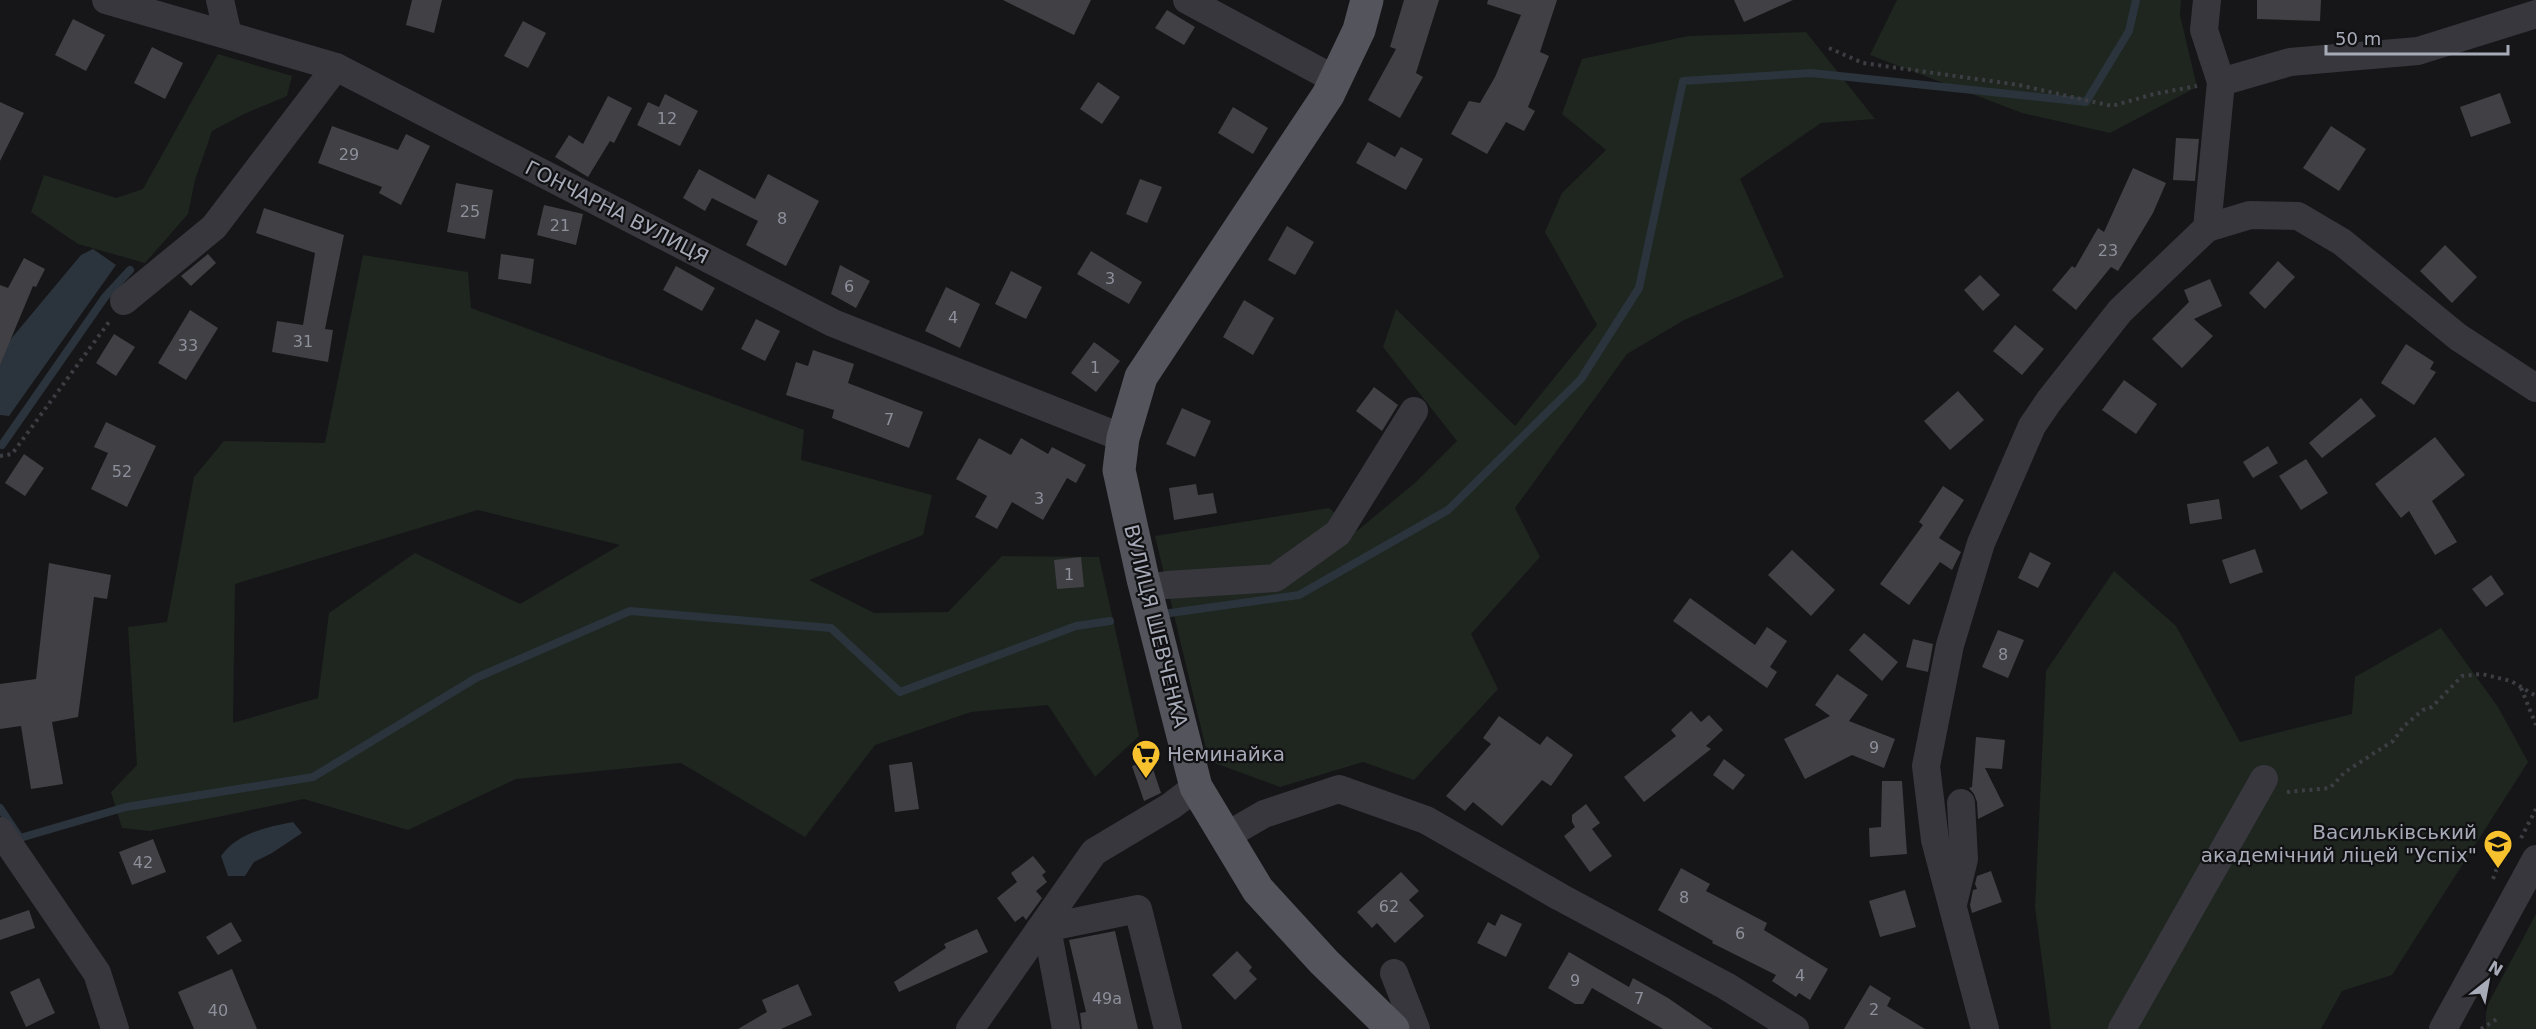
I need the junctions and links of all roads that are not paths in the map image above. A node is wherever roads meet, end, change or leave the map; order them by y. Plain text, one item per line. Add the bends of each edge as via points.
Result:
1 (106, 0) edge
2 (220, 0) edge
3 (1187, 0) edge
4 (1367, 0) edge
5 (2207, 0) edge
6 (2536, 14) edge
7 (228, 35) junction
8 (336, 67) junction
9 (1336, 80) junction
10 (2221, 82) junction
11 (2207, 228) junction
12 (124, 301) road end
13 (2536, 388) edge
14 (1414, 411) dead end
15 (1124, 438) junction
16 (1145, 588) junction
17 (2263, 782) road end
18 (1196, 787) junction
19 (1961, 803) dead end
20 (0, 831) edge
21 (1226, 836) junction
22 (2536, 859) edge
23 (1953, 904) junction
24 (1044, 929) junction
25 (1394, 973) dead end
26 (1983, 1028) edge
27 (115, 1029) edge
28 (970, 1029) edge
29 (1066, 1029) edge
30 (1168, 1029) edge
31 (1394, 1029) edge
32 (1416, 1029) edge
33 (1795, 1029) edge
34 (2122, 1029) edge
35 (2443, 1029) edge

1 - 7 street, ГОНЧАРНА ВУЛИЦЯ
2 - 7 street
3 - 9 street
4 - 9 main road, ВУЛИЦЯ ШЕВЧЕНКА via 1359,30
5 - 10 street via 2204,30
6 - 10 street via 2418,51 2290,62
7 - 8 street, ГОНЧАРНА ВУЛИЦЯ
8 - 12 street via 214,227
8 - 15 street, ГОНЧАРНА ВУЛИЦЯ via 833,323
9 - 15 main road, ВУЛИЦЯ ШЕВЧЕНКА via 1141,377
10 - 11 street
11 - 13 street via 2250,215 2298,216 2342,242 2458,337
11 - 23 street via 2120,311 2049,401 2032,426 1981,543 1950,645 1926,766 1935,840
14 - 16 street via 1338,533 1275,578
15 - 16 main road, ВУЛИЦЯ ШЕВЧЕНКА via 1119,470
16 - 18 main road, ВУЛИЦЯ ШЕВЧЕНКА
17 - 34 street
18 - 21 main road, ВУЛИЦЯ ШЕВЧЕНКА
18 - 24 street via 1094,852
19 - 23 street via 1964,859
20 - 27 street via 97,973
21 - 31 main road, ВУЛИЦЯ ШЕВЧЕНКА via 1258,890 1324,962
21 - 33 street via 1264,814 1339,789 1426,820 1726,986
22 - 35 street
23 - 26 street
24 - 28 street
24 - 29 street
24 - 30 street via 1138,909
25 - 32 street

